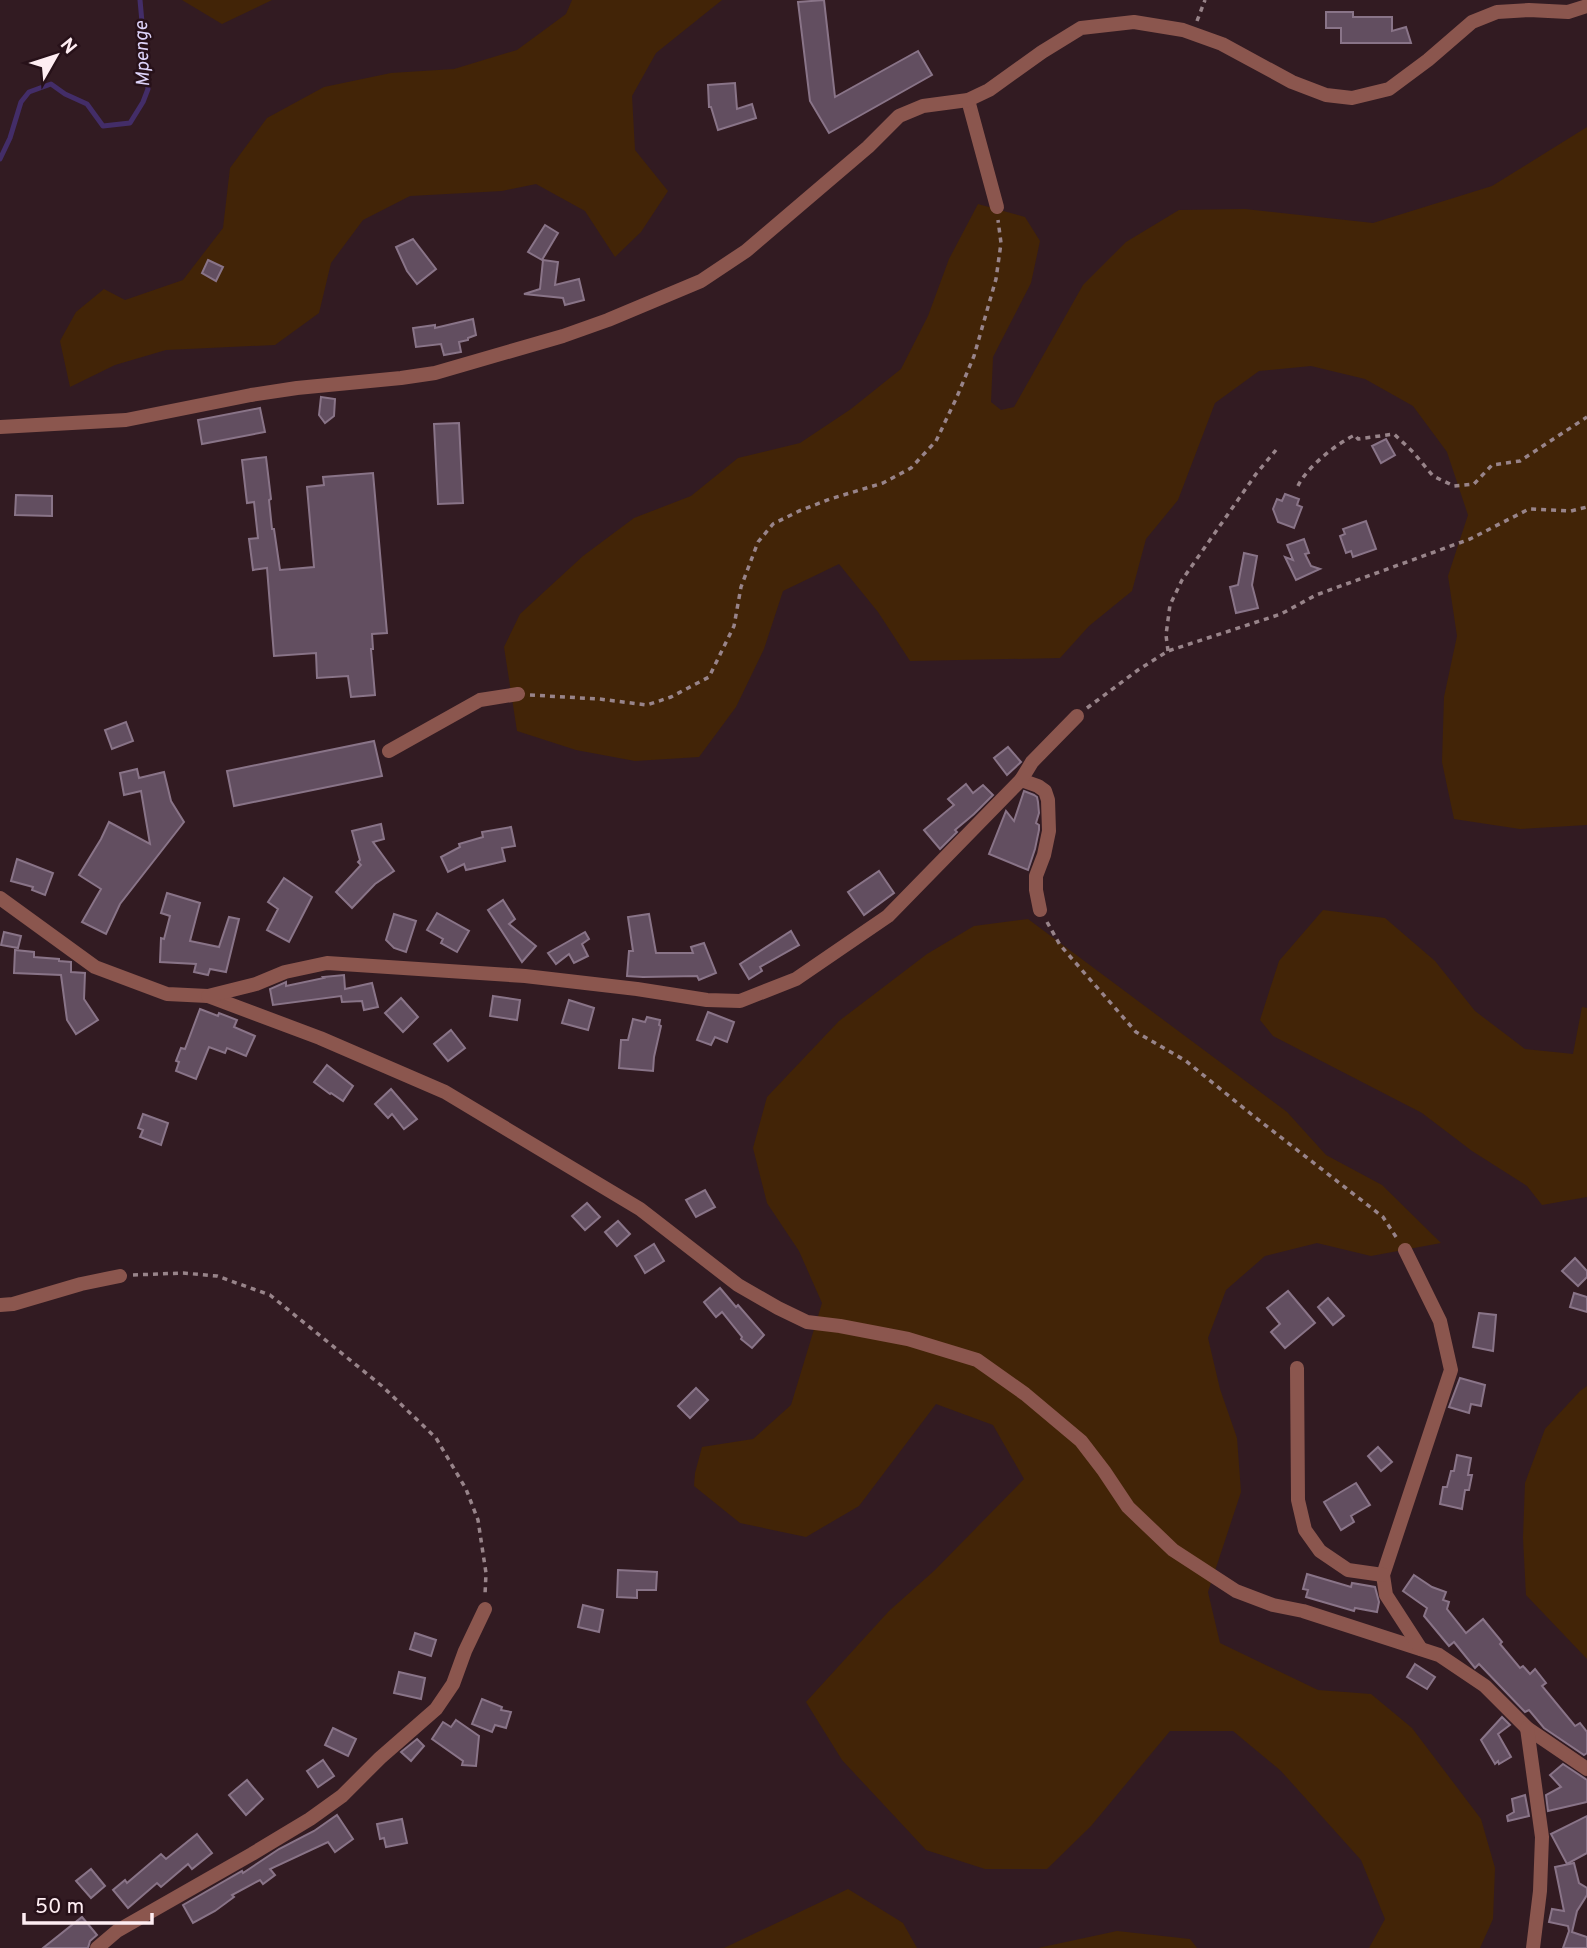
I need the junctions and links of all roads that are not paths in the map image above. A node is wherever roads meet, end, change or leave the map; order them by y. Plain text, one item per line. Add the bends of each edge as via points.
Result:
1 (1587, 6) edge
2 (968, 100) junction
3 (997, 207) road end
4 (0, 427) edge
5 (518, 694) road end
6 (1077, 716) road end
7 (389, 751) dead end
8 (1021, 780) junction
9 (0, 898) edge
10 (1040, 910) road end
11 (208, 996) junction
12 (1405, 1250) road end
13 (120, 1276) road end
14 (0, 1305) edge
15 (1297, 1368) dead end
16 (1383, 1575) junction
17 (485, 1609) road end
18 (1421, 1649) junction
19 (1527, 1728) junction
20 (1587, 1769) edge
21 (97, 1948) edge
22 (1533, 1948) edge

1 - 2 street via 1567,12 1497,12 1472,22 1389,89 1352,98 1326,95 1292,82 1233,49 1192,33 1134,22 1081,28
2 - 3 street
2 - 4 street via 923,106 899,116 747,251 701,281 563,336 435,373 274,391 126,420
5 - 7 street via 480,700
6 - 8 street via 1032,762
8 - 10 street via 1045,791 1048,800 1049,831 1036,876
8 - 11 street via 888,916 796,979 740,1000 707,1000 526,976 327,963
9 - 11 street via 95,967 167,994
11 - 18 street via 444,1092 640,1209 738,1285 807,1322 908,1339 977,1360 1081,1441 1128,1507 1173,1550 1226,1585 1273,1605
12 - 16 street via 1440,1321 1451,1370
13 - 14 street
15 - 16 street via 1298,1500 1305,1530 1320,1551 1348,1570
16 - 18 street via 1386,1595
17 - 21 street via 453,1684 436,1709 342,1796 117,1931
18 - 19 street via 1439,1655 1485,1686
19 - 20 street
19 - 22 street via 1542,1837

